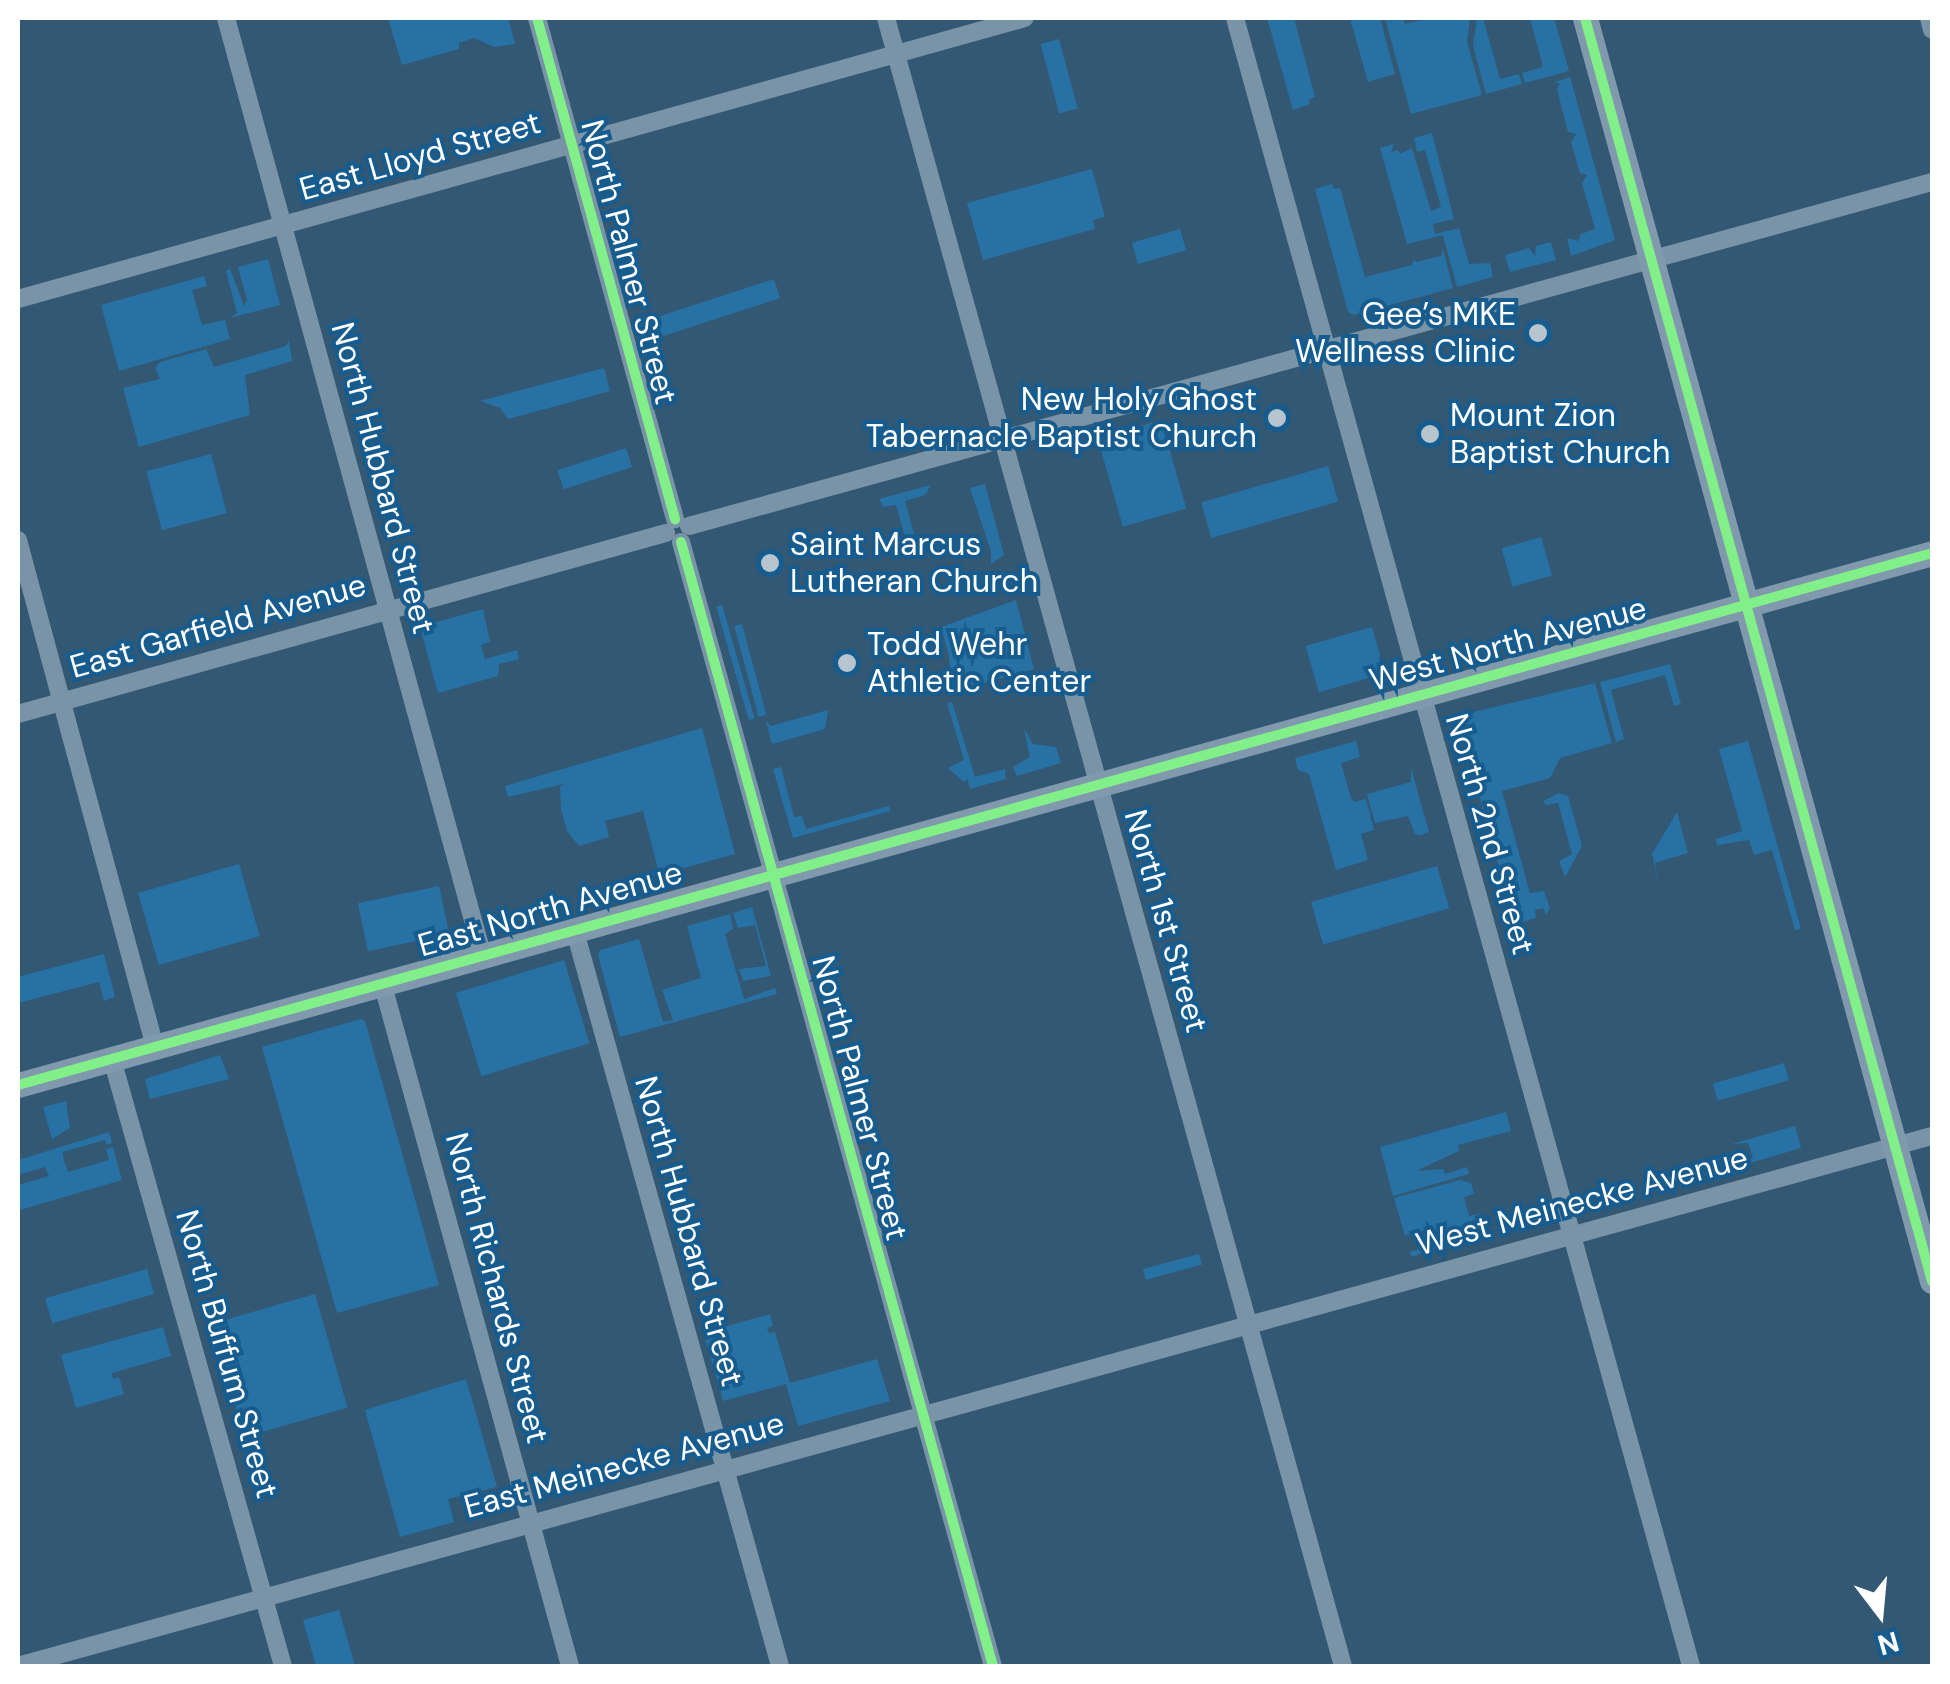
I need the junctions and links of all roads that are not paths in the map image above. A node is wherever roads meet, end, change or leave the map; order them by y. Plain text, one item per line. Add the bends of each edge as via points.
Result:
1 (226, 18) edge
2 (537, 18) edge
3 (886, 18) edge
4 (1025, 18) edge
5 (1235, 18) edge
6 (1586, 18) edge
7 (1929, 18) edge
8 (1932, 30) edge
9 (896, 54) junction
10 (571, 144) junction
11 (1932, 182) edge
12 (283, 225) junction
13 (1651, 258) junction
14 (18, 299) edge
15 (1326, 348) junction
16 (1002, 440) junction
17 (678, 530) junction
18 (18, 540) edge
19 (1932, 553) edge
20 (1746, 604) junction
21 (388, 610) junction
22 (1420, 694) junction
23 (61, 701) junction
24 (18, 714) edge
25 (1096, 784) junction
26 (772, 873) junction
27 (574, 928) junction
28 (482, 954) junction
29 (382, 982) junction
30 (155, 1047) junction
31 (112, 1058) junction
32 (18, 1085) edge
33 (1932, 1136) edge
34 (1896, 1146) junction
35 (1571, 1236) junction
36 (1932, 1281) edge
37 (1247, 1324) junction
38 (922, 1415) junction
39 (724, 1469) junction
40 (530, 1523) junction
41 (264, 1596) junction
42 (18, 1666) edge
43 (283, 1666) edge
44 (570, 1666) edge
45 (780, 1666) edge
46 (992, 1666) edge
47 (1344, 1666) edge
48 (1691, 1666) edge

1 - 12 street, North Hubbard Street
2 - 10 street, North Palmer Street
3 - 9 street, North 1st Street
4 - 9 street, East Lloyd Street
5 - 15 street, North 2nd Street
6 - 13 main road
7 - 8 street
9 - 10 street, East Lloyd Street
9 - 16 street, North 1st Street
10 - 12 street, East Lloyd Street
10 - 17 street, North Palmer Street
11 - 13 street, East Garfield Avenue
12 - 14 street, East Lloyd Street
12 - 21 street, North Hubbard Street
13 - 15 street, East Garfield Avenue
13 - 20 main road
15 - 16 street, East Garfield Avenue
15 - 22 street, North 2nd Street
16 - 17 street, East Garfield Avenue
16 - 25 street, North 1st Street
17 - 21 street, East Garfield Avenue
17 - 26 street, North Palmer Street
18 - 23 street
19 - 20 main road, West North Avenue
20 - 22 main road, West North Avenue
20 - 34 main road
21 - 23 street, East Garfield Avenue
21 - 28 street, North Hubbard Street
22 - 25 main road, West North Avenue
22 - 35 street, North 2nd Street
23 - 24 street, East Garfield Avenue
23 - 30 street
25 - 26 main road, East North Avenue
25 - 37 street, North 1st Street
26 - 27 main road, East North Avenue
26 - 38 street, North Palmer Street
27 - 28 main road, East North Avenue
27 - 39 street, North Hubbard Street
28 - 29 main road, East North Avenue
29 - 30 main road, East North Avenue
29 - 40 street, North Richards Street
30 - 31 main road, East North Avenue
31 - 32 main road, East North Avenue
31 - 41 street, North Buffum Street
33 - 34 street, West Meinecke Avenue
34 - 35 street, West Meinecke Avenue
34 - 36 main road
35 - 37 street, West Meinecke Avenue
35 - 48 street, North 2nd Street
37 - 38 street, East Meinecke Avenue
37 - 47 street, North 1st Street
38 - 39 street, East Meinecke Avenue
38 - 46 street, North Palmer Street
39 - 40 street, East Meinecke Avenue
39 - 45 street, North Hubbard Street
40 - 41 street, East Meinecke Avenue
40 - 44 street, North Richards Street
41 - 42 street, East Meinecke Avenue
41 - 43 street, North Buffum Street

